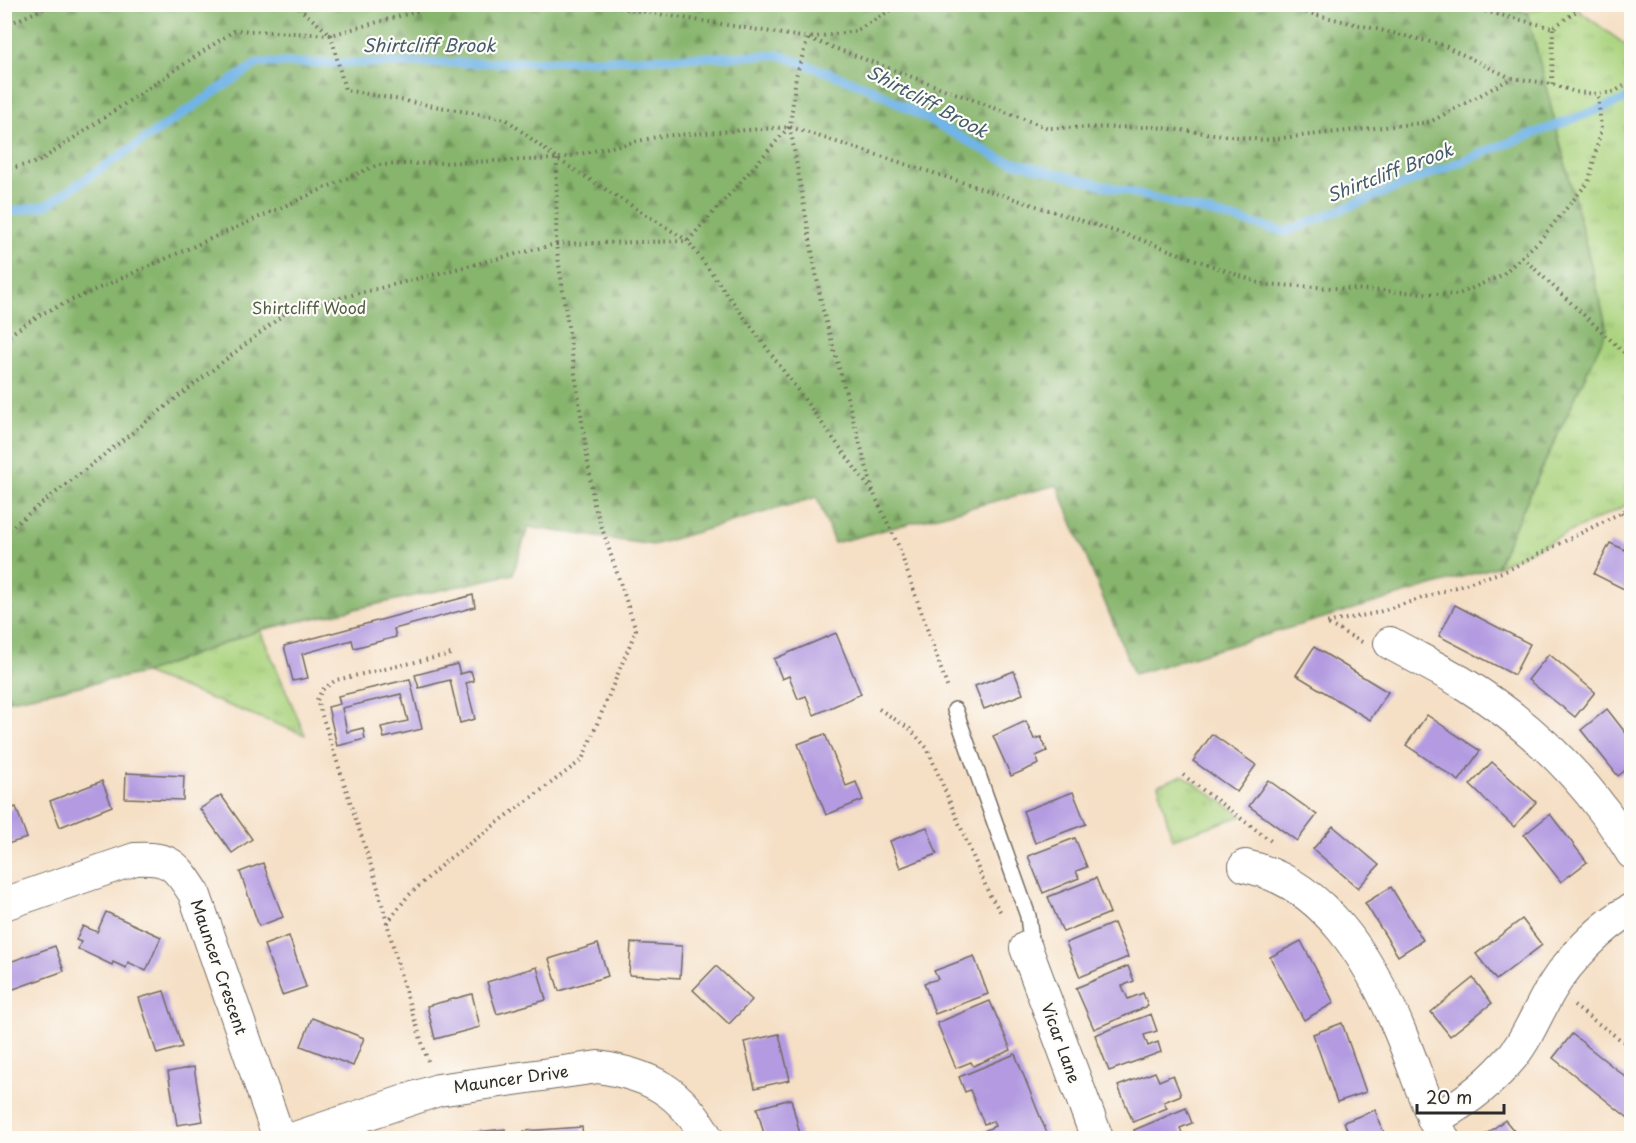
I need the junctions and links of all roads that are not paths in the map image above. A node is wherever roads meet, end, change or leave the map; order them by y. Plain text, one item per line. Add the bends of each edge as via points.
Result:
1 (1376, 643) road end
2 (955, 710) road end
3 (1632, 853) edge
4 (1245, 866) dead end
5 (4, 904) edge
6 (1632, 909) edge
7 (1026, 948) joint
8 (1438, 1129) edge
9 (279, 1138) edge
10 (295, 1138) edge
11 (707, 1138) edge
12 (1097, 1138) edge

1 - 3 street via 1465,684 1539,740 1575,775
2 - 7 lane via 1028,916 1030,933
4 - 8 street via 1296,886 1348,938 1385,998
5 - 9 street, Mauncer Crescent via 135,859 156,858 172,864 194,893
6 - 8 street via 1602,930 1560,976 1507,1064 1473,1095 1445,1113
7 - 12 street, Vicar Lane
10 - 11 street, Mauncer Drive via 438,1090 598,1067 624,1071 668,1090 686,1107

